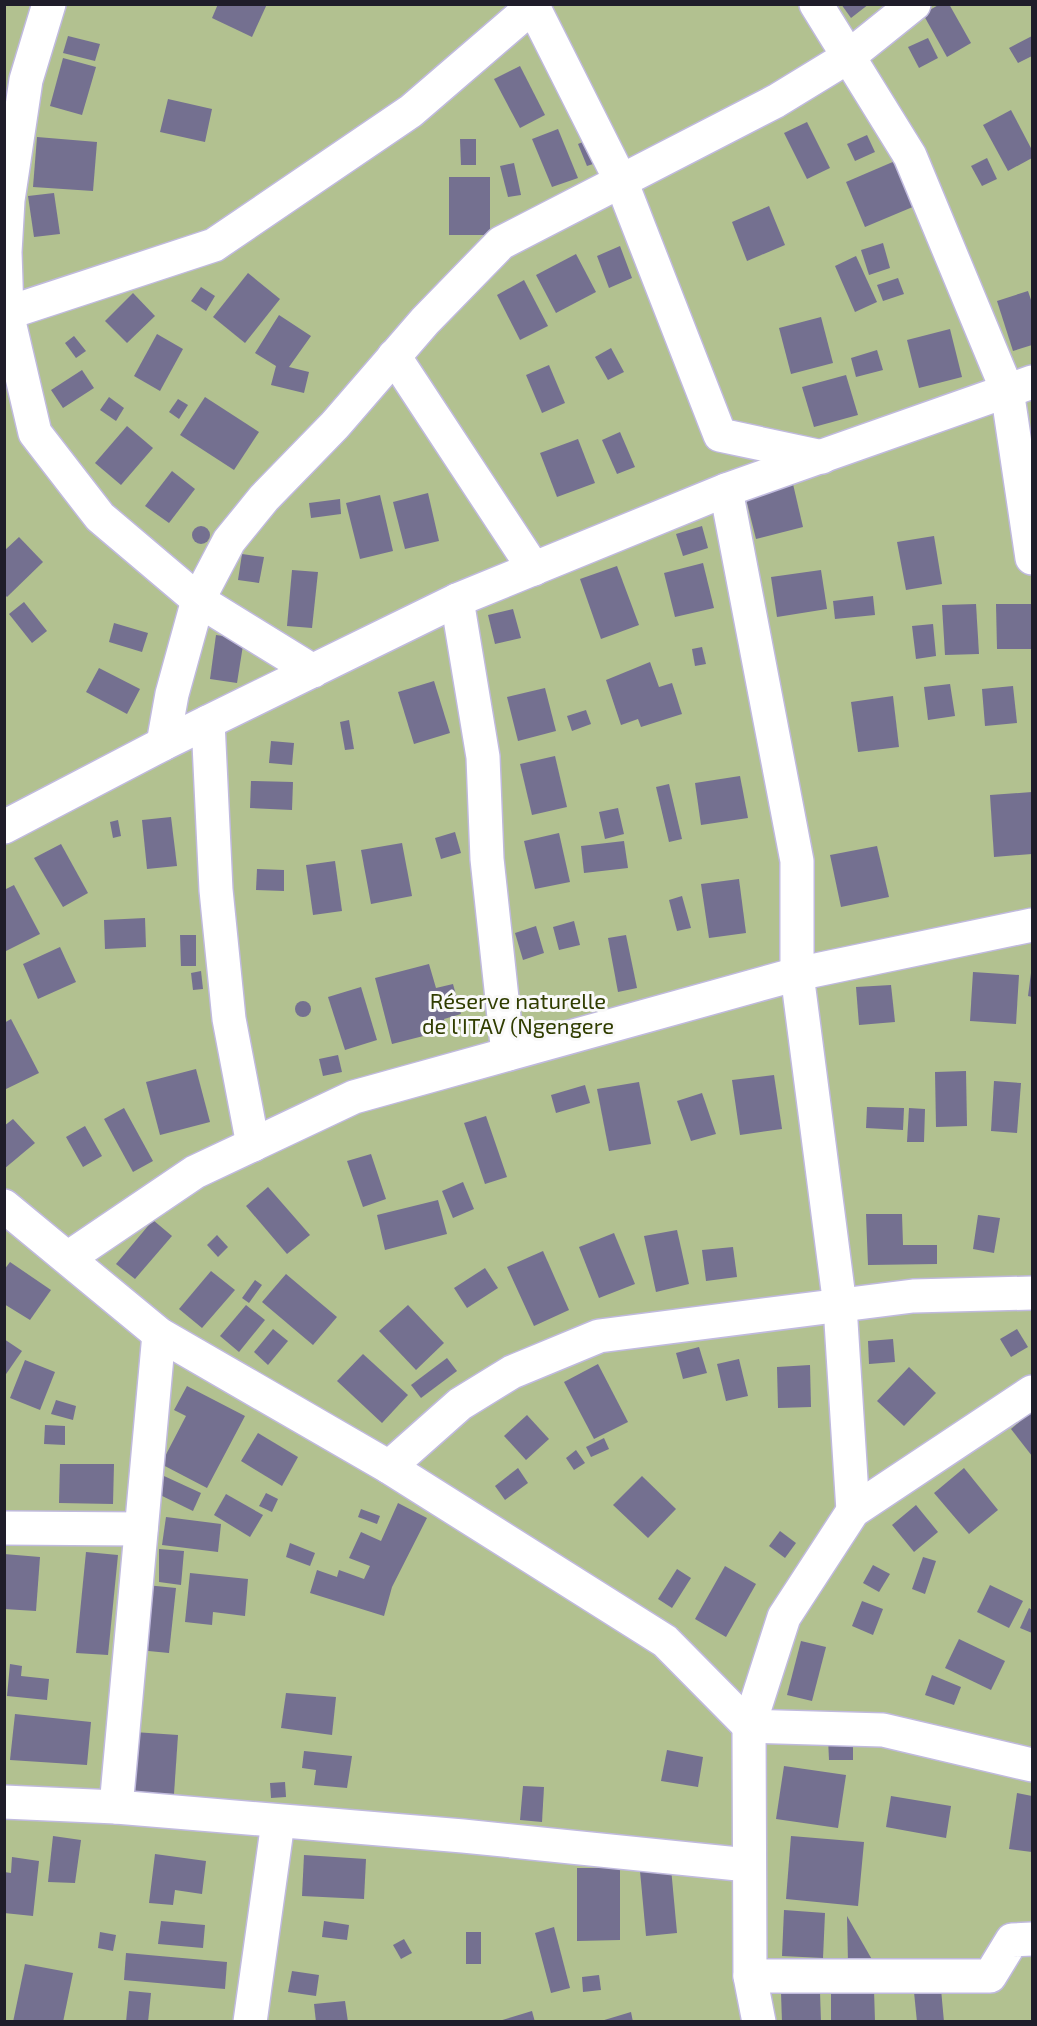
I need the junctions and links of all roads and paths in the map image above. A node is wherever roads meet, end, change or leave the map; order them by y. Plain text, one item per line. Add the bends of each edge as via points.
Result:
1 (49, 4) edge
2 (816, 4) edge
3 (914, 4) edge
4 (848, 57) junction
5 (621, 181) junction
6 (6, 313) edge
7 (394, 356) junction
8 (1020, 386) edge
9 (822, 457) junction
10 (726, 490) junction
11 (1032, 558) edge
12 (534, 569) junction
13 (198, 600) junction
14 (457, 600) junction
15 (314, 671) junction
16 (208, 722) junction
17 (163, 744) junction
18 (4, 827) edge
19 (1032, 925) edge
20 (797, 974) junction
21 (508, 1054) junction
22 (253, 1145) junction
23 (4, 1206) edge
24 (68, 1258) junction
25 (1032, 1293) edge
26 (840, 1306) junction
27 (159, 1334) junction
28 (1032, 1392) edge
29 (389, 1467) junction
30 (853, 1511) junction
31 (4, 1528) edge
32 (141, 1529) junction
33 (749, 1726) junction
34 (1032, 1765) edge
35 (4, 1802) edge
36 (116, 1807) junction
37 (278, 1822) junction
38 (748, 1865) junction
39 (1032, 1939) edge
40 (750, 1976) junction
41 (250, 2022) edge
42 (759, 2022) edge

1 - 6 street via 26,80 8,200
2 - 4 street
3 - 4 street
4 - 5 street via 776,101
4 - 8 street via 910,156
5 - 6 street via 533,6 411,111 214,245
5 - 7 street via 501,243
5 - 9 street via 720,435
6 - 13 street via 35,433 100,518
7 - 12 street
7 - 13 street via 229,541
8 - 9 street
8 - 11 street
9 - 10 street
10 - 12 street
10 - 20 street via 797,861
12 - 14 street
13 - 15 street
13 - 17 street via 172,694
14 - 15 street
14 - 21 street via 483,757 487,859
15 - 16 street
16 - 17 street
16 - 22 street via 216,890 229,1019
17 - 18 street
19 - 20 street
20 - 21 street
20 - 26 street
21 - 22 street via 354,1097
22 - 24 street via 195,1172
23 - 24 street
24 - 27 street
25 - 26 street via 913,1296
26 - 29 street via 599,1336 512,1372 460,1404
26 - 30 street
27 - 29 street
27 - 32 street
28 - 30 street
29 - 33 street via 665,1641
30 - 33 street via 784,1617
31 - 32 street
32 - 36 street
33 - 34 street via 883,1730
33 - 38 street
35 - 36 street
36 - 37 street
37 - 38 street
37 - 41 street
38 - 40 street
39 - 40 street via 1012,1940 990,1976
40 - 42 street

